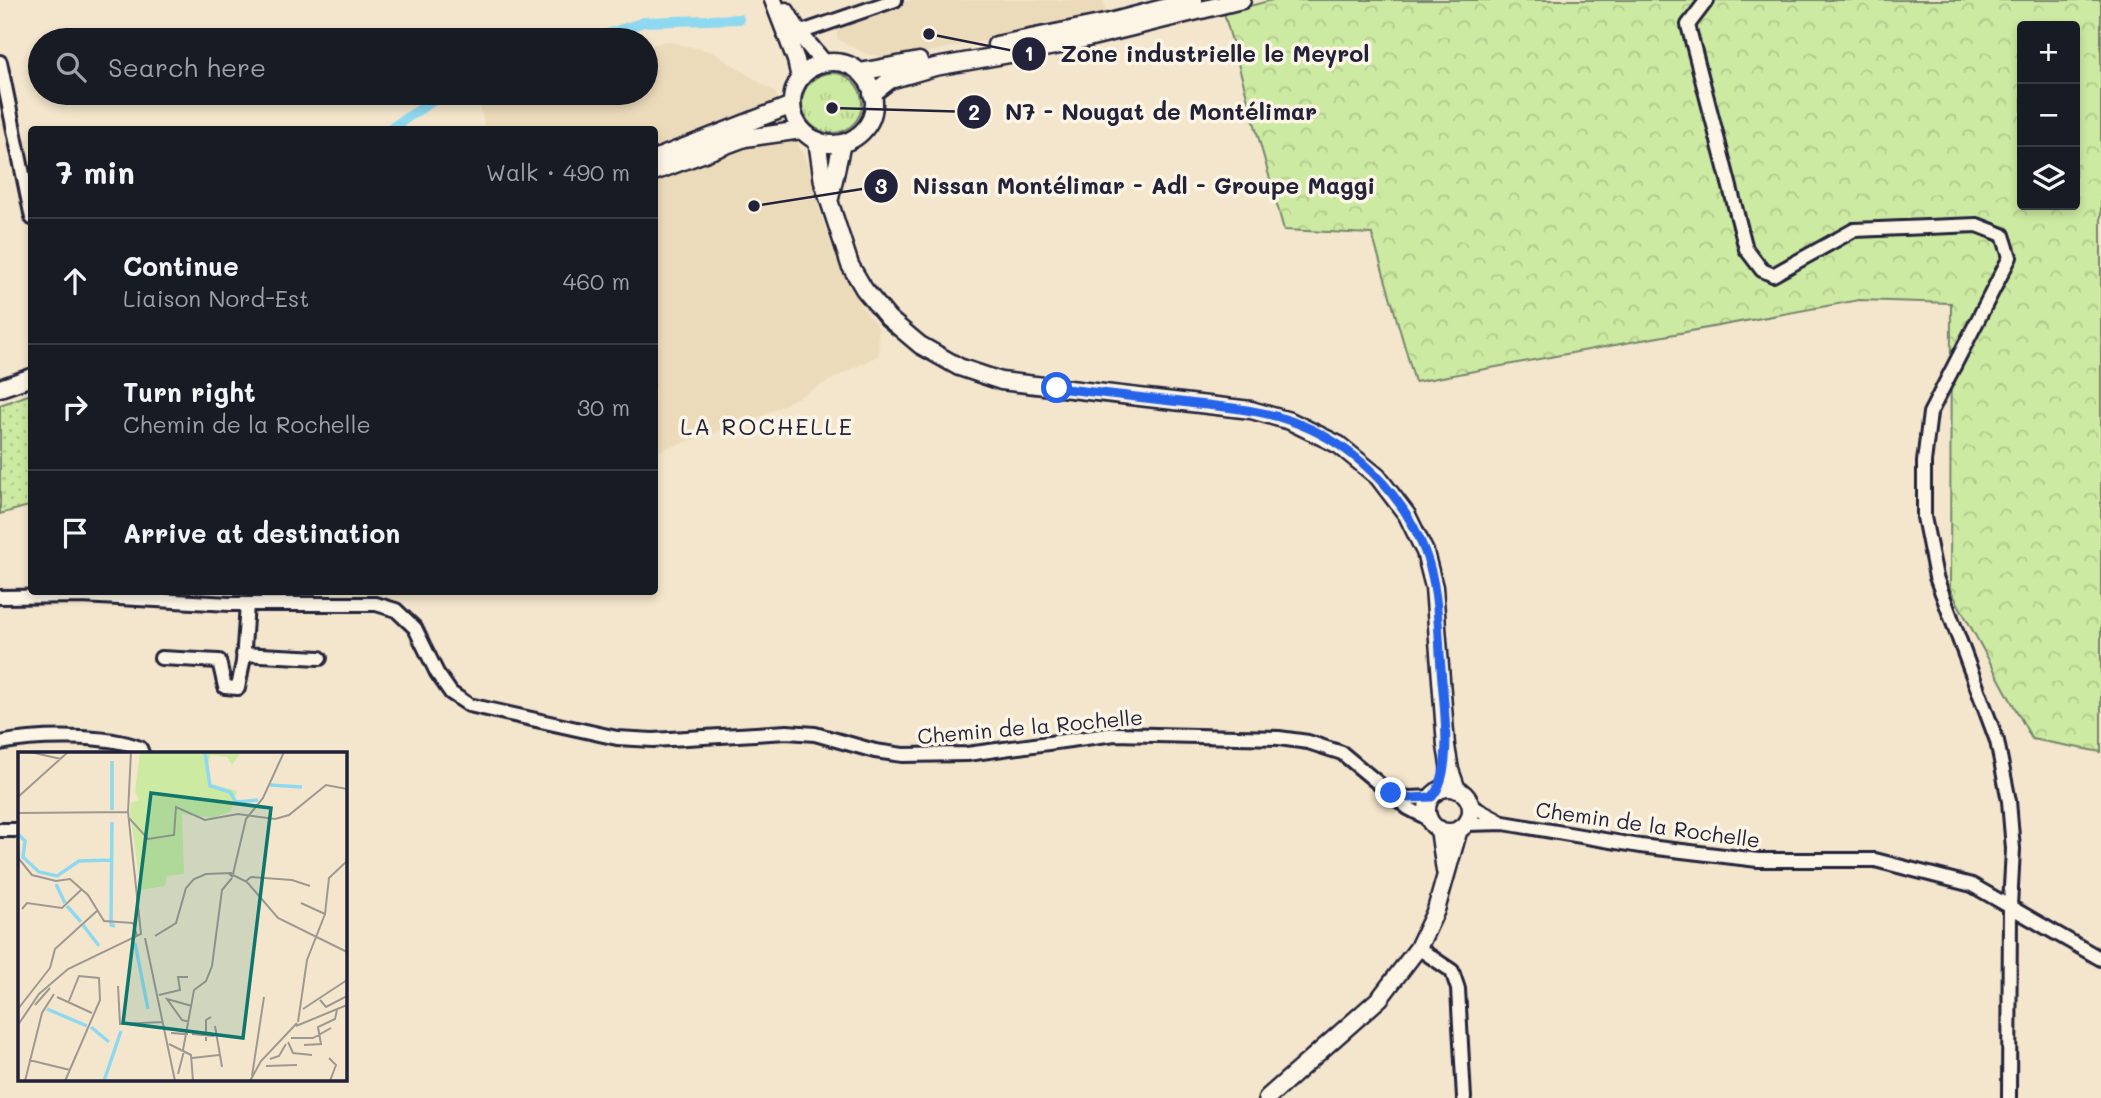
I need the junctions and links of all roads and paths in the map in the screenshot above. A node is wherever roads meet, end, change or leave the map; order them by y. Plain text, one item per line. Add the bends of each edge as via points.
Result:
1 (773, 0) edge
2 (779, 0) edge
3 (895, 0) edge
4 (1194, 0) edge
5 (1242, 0) edge
6 (1707, 0) edge
7 (799, 33) junction
8 (0, 62) edge
9 (824, 63) junction
10 (860, 72) junction
11 (800, 78) junction
12 (872, 94) junction
13 (792, 105) junction
14 (802, 130) junction
15 (817, 141) junction
16 (842, 143) junction
17 (658, 157) edge
18 (658, 171) edge
19 (28, 198) edge
20 (829, 204) junction
21 (28, 378) edge
22 (0, 388) edge
23 (55, 595) edge
24 (119, 595) edge
25 (0, 597) edge
26 (231, 598) edge
27 (247, 604) junction
28 (161, 658) dead end
29 (243, 658) junction
30 (320, 658) dead end
31 (219, 661) junction
32 (0, 743) edge
33 (1446, 746) junction
34 (142, 752) edge
35 (1457, 790) junction
36 (1391, 793) junction
37 (1435, 794) junction
38 (1470, 805) junction
39 (1504, 823) junction
40 (1434, 824) junction
41 (1463, 827) junction
42 (0, 830) edge
43 (18, 830) edge
44 (1446, 874) junction
45 (2010, 906) junction
46 (1418, 948) junction
47 (2101, 959) edge
48 (1267, 1098) edge
49 (1464, 1098) edge
50 (2009, 1098) edge

1 - 11 main road
2 - 7 main road
3 - 7 street
4 - 10 main road
5 - 12 main road via 1055,46 935,67 890,80
6 - 45 street via 1688,25 1746,248 1762,270 1773,275 1853,230 1977,225 2003,235 2010,257 1930,414 1924,517 1936,577 1997,741 2010,801
7 - 9 main road
8 - 19 street
9 - 10 main road via 844,64
9 - 11 main road
10 - 12 main road
11 - 13 main road
12 - 16 main road via 867,125
13 - 14 main road
13 - 17 main road
14 - 15 main road
14 - 18 main road via 746,138
15 - 16 main road
15 - 20 main road
16 - 20 main road
20 - 33 main road via 850,265 864,289 888,318 920,345 959,367 1001,381 1251,411 1290,421 1339,445 1378,477 1406,515 1425,552 1434,587
21 - 22 main road
23 - 25 street, Chemin de la Rochelle
24 - 26 street, Chemin de la Rochelle
26 - 27 street, Chemin de la Rochelle
27 - 29 street
27 - 36 street, Chemin de la Rochelle via 376,604 396,610 415,628 451,693 469,705 617,738 788,732 903,755 967,754 1115,734 1279,737 1342,753
28 - 31 street
29 - 30 street
29 - 31 street
29 - 31 street via 238,688 225,687
32 - 34 street via 50,738 125,742
33 - 35 main road
33 - 37 main road
35 - 37 main road via 1448,788
35 - 38 main road
36 - 37 street via 1409,798
36 - 40 street, Chemin de la Rochelle
37 - 40 main road via 1428,807
38 - 39 street, Chemin de la Rochelle
38 - 41 main road
39 - 41 street, Chemin de la Rochelle
39 - 45 street, Chemin de la Rochelle via 1758,860 1875,860 1972,885
40 - 41 main road via 1449,832
40 - 44 main road
41 - 44 main road
42 - 43 street
44 - 46 main road
45 - 47 street, Chemin de la Rochelle
45 - 50 street
46 - 48 main road via 1380,998
46 - 49 street via 1452,971 1458,989

